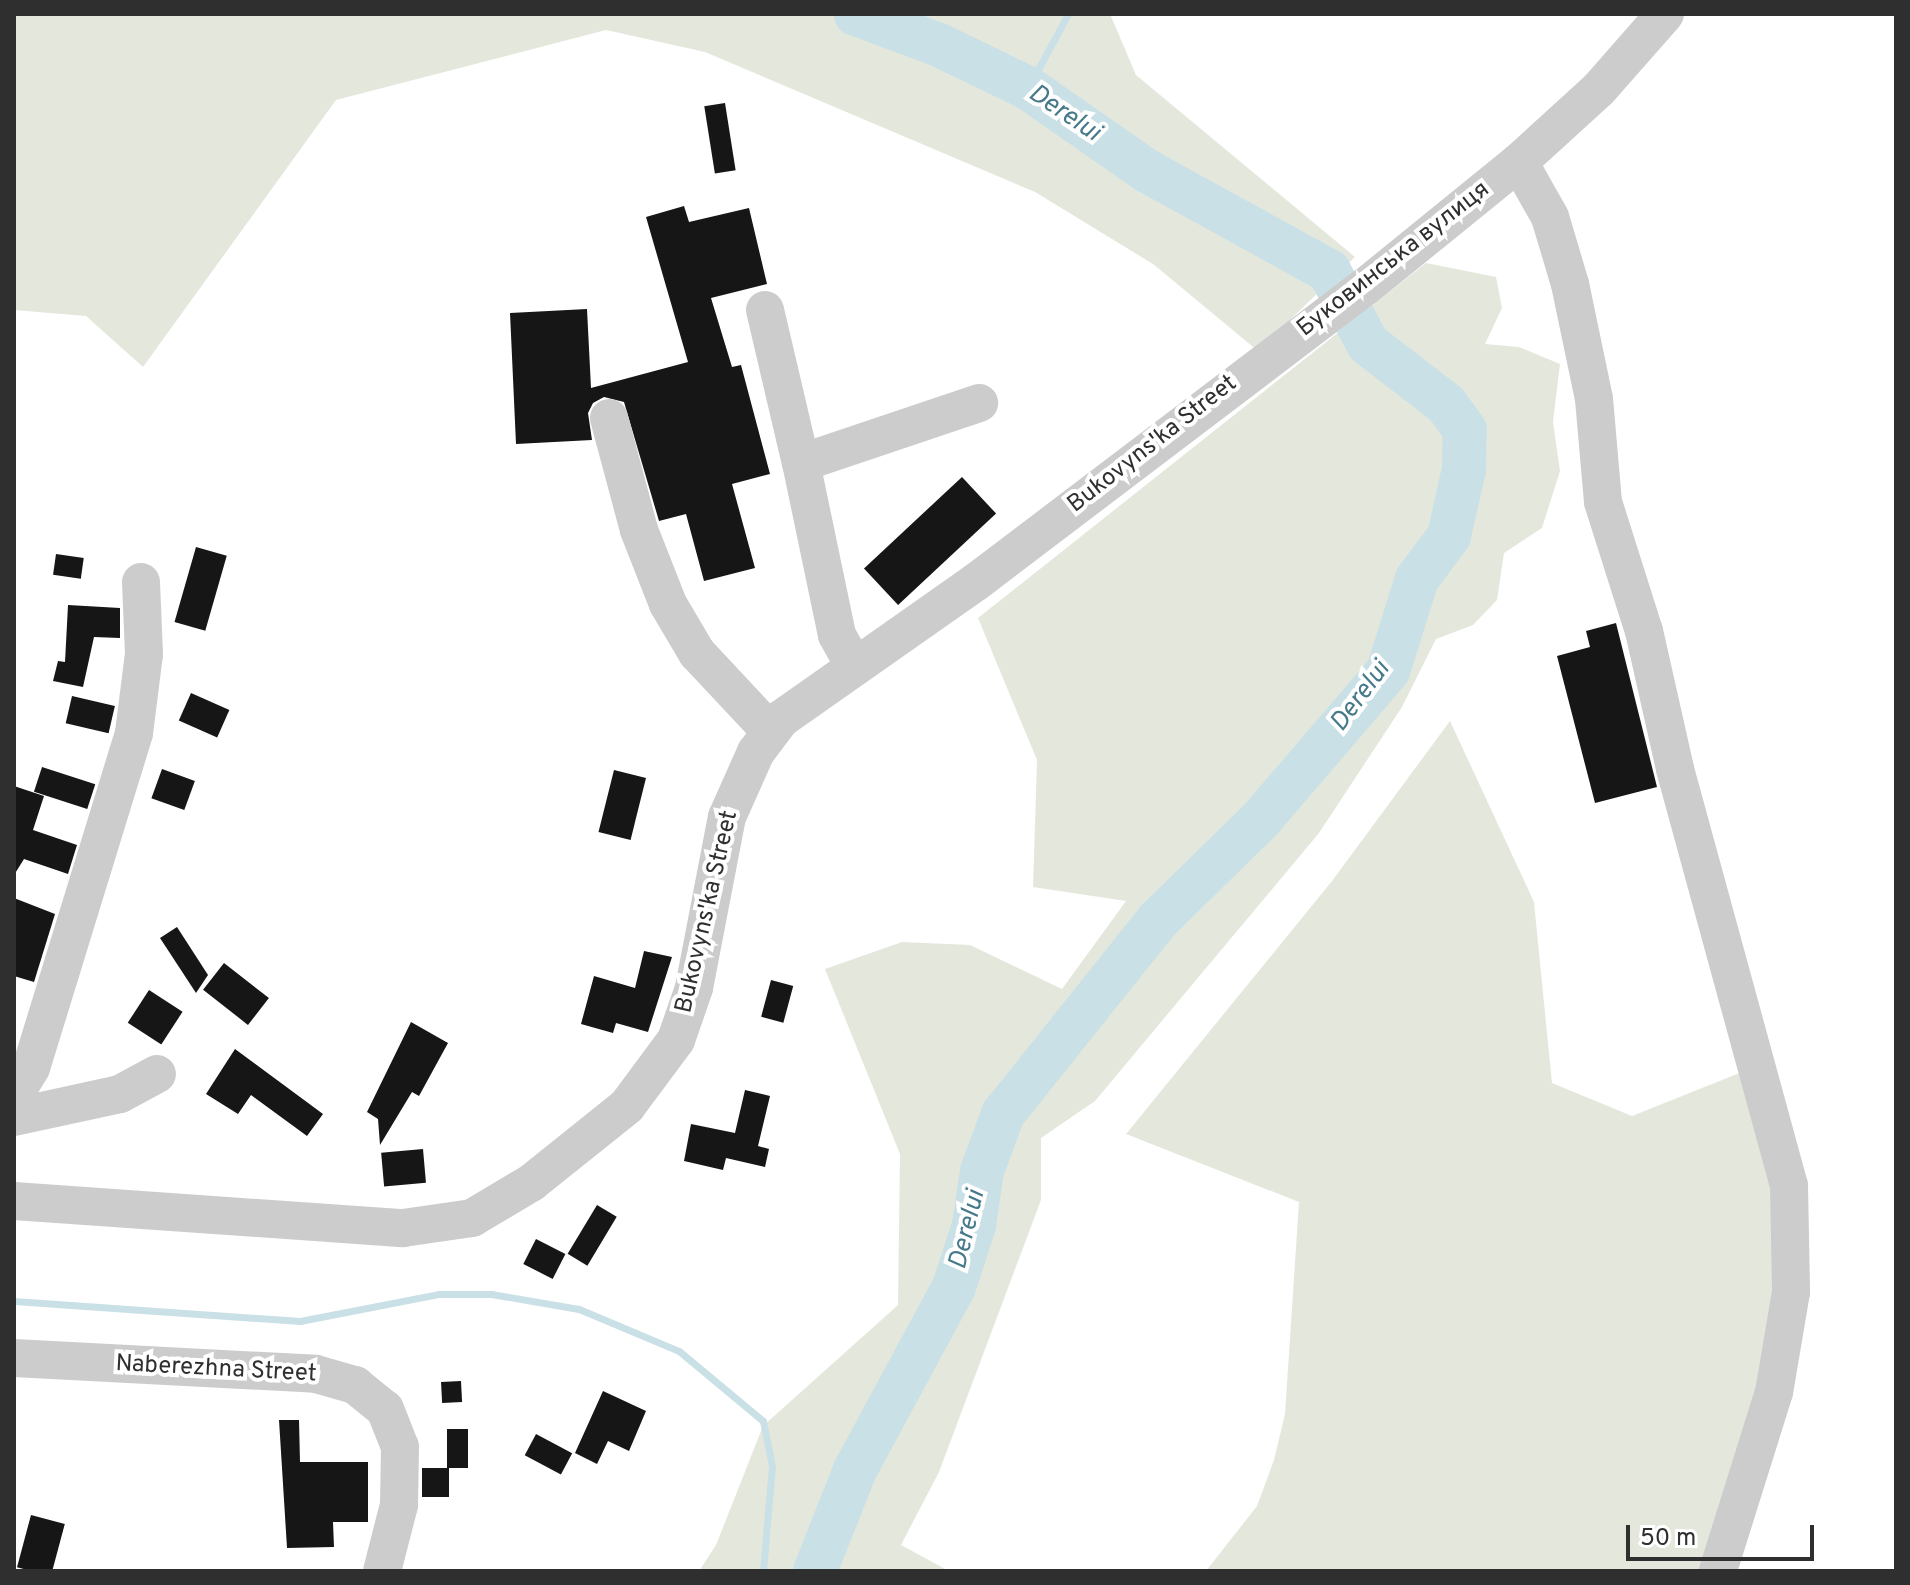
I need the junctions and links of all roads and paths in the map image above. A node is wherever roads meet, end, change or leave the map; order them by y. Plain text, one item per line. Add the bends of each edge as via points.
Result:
1 (1665, 14) edge
2 (1519, 162) junction
3 (765, 310) dead end
4 (1268, 356) joint
5 (979, 403) dead end
6 (609, 418) dead end
7 (801, 463) junction
8 (141, 582) dead end
9 (853, 664) junction
10 (770, 731) junction
11 (157, 1074) dead end
12 (14, 1096) edge
13 (14, 1117) edge
14 (21, 1206) edge
15 (14, 1358) edge
16 (382, 1571) edge
17 (1718, 1571) edge

1 - 2 street, Буковинська вулиця via 1599,89
2 - 4 street, Буковинська вулиця via 1365,287
2 - 17 street via 1550,217 1570,284 1594,399 1603,502 1644,631 1679,784 1789,1185 1791,1292 1777,1378
3 - 7 street
4 - 9 street, Bukovyns'ka Street via 976,582
5 - 7 street
6 - 10 street via 639,530 668,604 697,653
7 - 9 street via 837,635
8 - 12 street via 144,654 134,733 29,1074
9 - 10 street, Bukovyns'ka Street
10 - 14 street, Bukovyns'ka Street via 727,817 694,988 676,1040 627,1106 502,1203 459,1221 403,1228
11 - 13 street via 120,1094
15 - 16 street, Naberezhna Street via 316,1374 355,1385 385,1409 400,1447 399,1505

